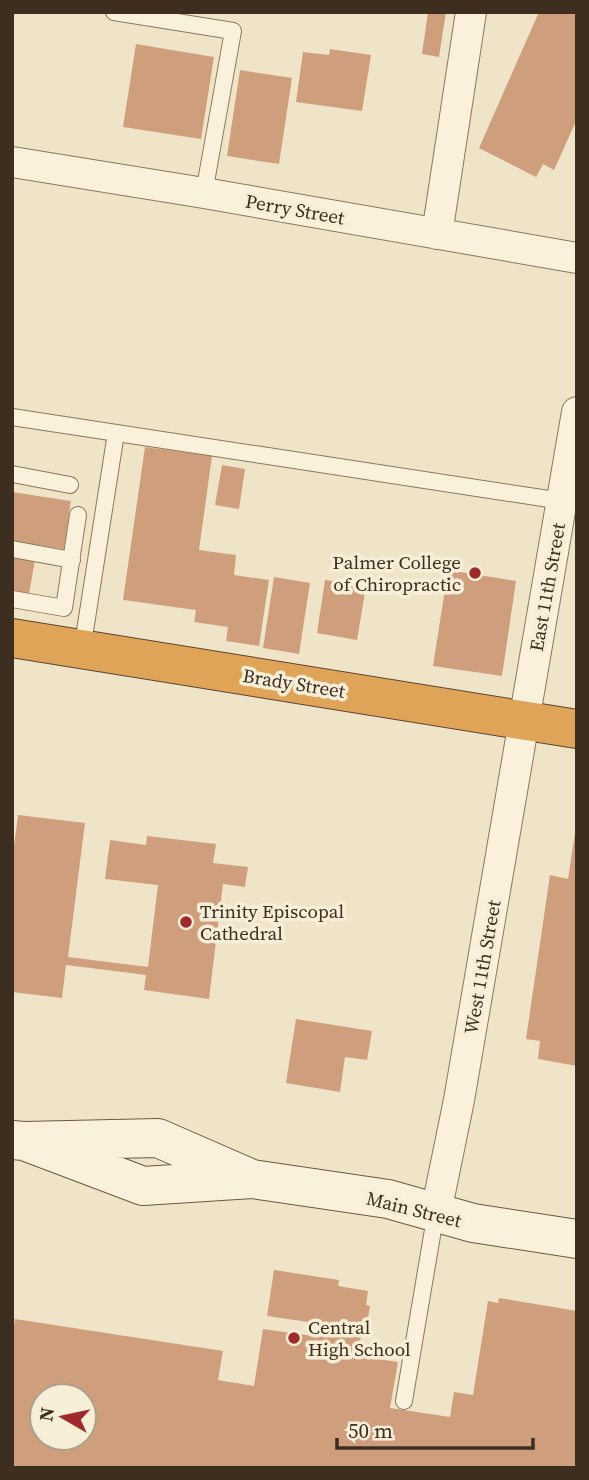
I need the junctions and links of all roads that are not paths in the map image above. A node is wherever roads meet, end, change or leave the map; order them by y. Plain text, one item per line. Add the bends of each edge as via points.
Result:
1 (114, 12) edge
2 (471, 12) edge
3 (12, 162) edge
4 (204, 193) junction
5 (437, 234) junction
6 (577, 258) edge
7 (577, 412) edge
8 (12, 417) edge
9 (116, 433) junction
10 (12, 474) edge
11 (70, 485) dead end
12 (562, 500) junction
13 (78, 515) dead end
14 (12, 549) edge
15 (72, 560) junction
16 (69, 579) junction
17 (93, 582) junction
18 (12, 599) edge
19 (12, 638) edge
20 (82, 650) junction
21 (524, 720) junction
22 (577, 729) edge
23 (18, 1140) edge
24 (436, 1212) junction
25 (577, 1239) edge
26 (404, 1401) dead end

1 - 4 lane via 233,30
2 - 5 street
3 - 4 street, Perry Street
4 - 5 street, Perry Street
5 - 6 street, Perry Street
7 - 12 street, East 11th Street
8 - 9 lane
9 - 12 lane
9 - 17 lane
10 - 11 lane
12 - 21 street, East 11th Street
13 - 15 lane
14 - 15 lane
15 - 16 lane
16 - 17 lane
16 - 18 lane via 64,608
17 - 20 lane
19 - 20 highway, Brady Street
20 - 21 highway, Brady Street
21 - 22 highway, Brady Street
21 - 24 street, West 11th Street
23 - 24 street, Main Street via 143,1186 252,1179 388,1199
24 - 25 street, Main Street via 473,1223
24 - 26 lane

